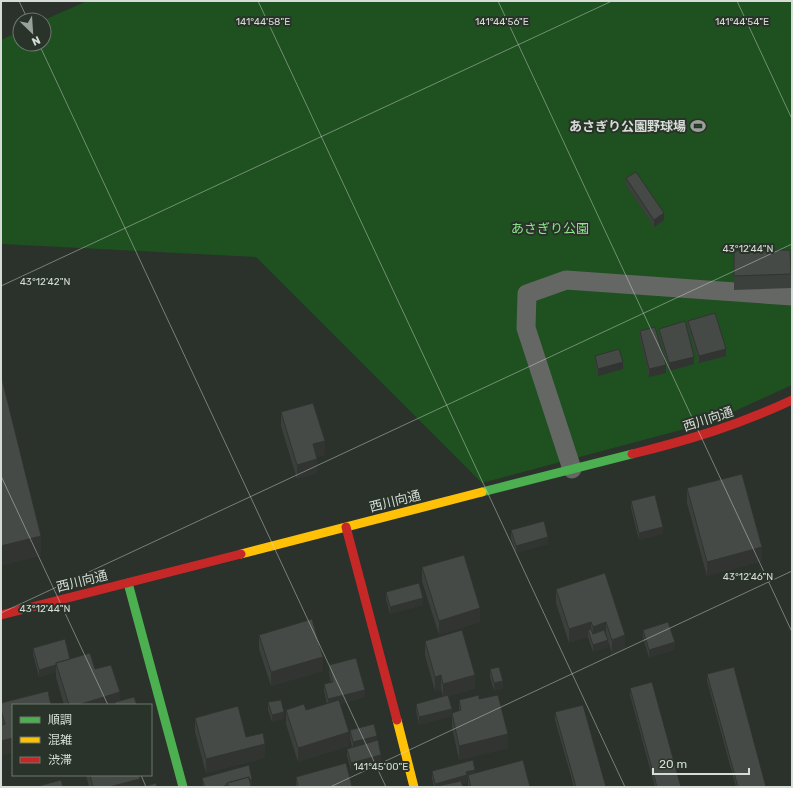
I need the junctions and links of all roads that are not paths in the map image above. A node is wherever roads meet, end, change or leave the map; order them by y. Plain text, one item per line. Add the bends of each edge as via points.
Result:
1 (792, 296) edge
2 (792, 400) edge
3 (572, 469) junction
4 (346, 527) junction
5 (128, 583) junction
6 (1, 614) edge
7 (183, 787) edge
8 (414, 787) edge

1 - 3 lane via 566,280 527,294 526,328
2 - 3 street, 西川向通 via 720,430
3 - 4 street, 西川向通
4 - 5 street, 西川向通
4 - 8 street
5 - 6 street, 西川向通
5 - 7 street

